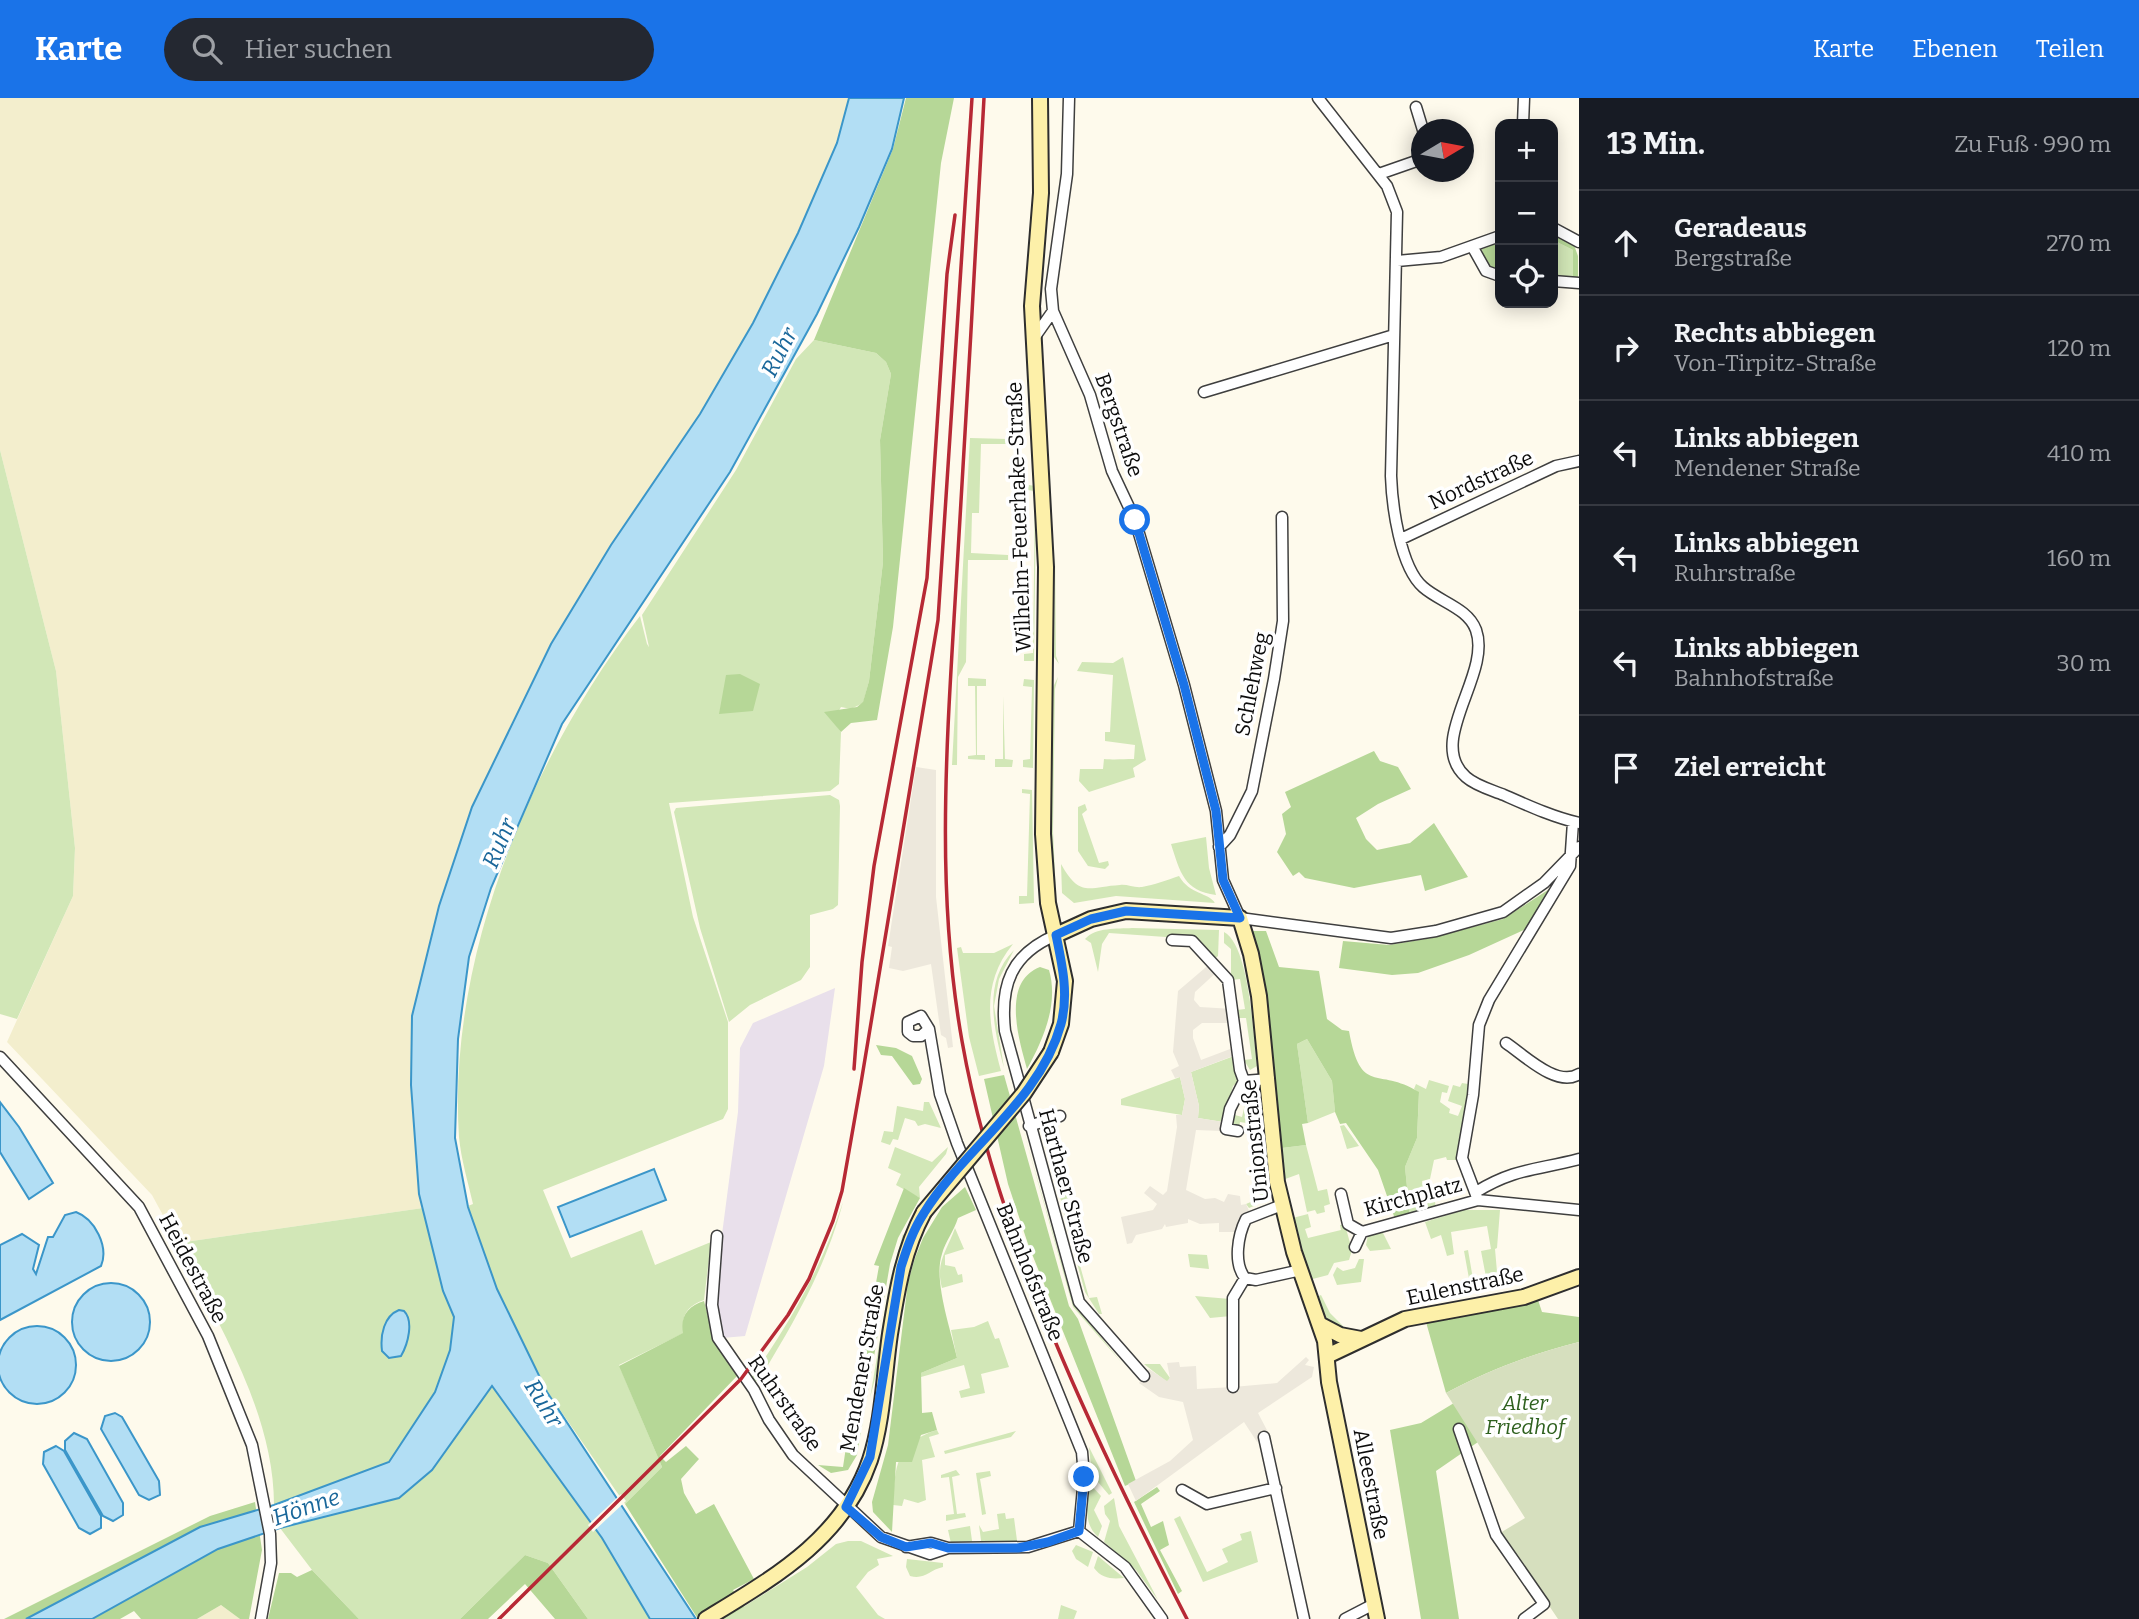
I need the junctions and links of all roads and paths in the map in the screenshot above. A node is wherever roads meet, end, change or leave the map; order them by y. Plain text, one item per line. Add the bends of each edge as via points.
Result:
1 (1040, 98) edge
2 (1069, 98) edge
3 (1318, 98) edge
4 (1524, 98) edge
5 (1416, 107) dead end
6 (1420, 119) edge
7 (1523, 119) edge
8 (1411, 163) edge
9 (1379, 174) junction
10 (1558, 231) edge
11 (1495, 238) edge
12 (1579, 242) edge
13 (1472, 246) junction
14 (1397, 261) junction
15 (1495, 274) edge
16 (1558, 281) edge
17 (1579, 283) edge
18 (1053, 311) junction
19 (1394, 335) junction
20 (1034, 338) junction
21 (1203, 392) dead end
22 (1579, 461) edge
23 (1282, 517) dead end
24 (1401, 539) junction
25 (1576, 822) edge
26 (1219, 847) junction
27 (1575, 851) edge
28 (1240, 918) junction
29 (1056, 935) junction
30 (1172, 940) dead end
31 (929, 1029) dead end
32 (1506, 1043) dead end
33 (0, 1057) edge
34 (1579, 1074) edge
35 (1269, 1079) junction
36 (1244, 1081) junction
37 (1060, 1116) dead end
38 (1029, 1126) junction
39 (1238, 1131) dead end
40 (1579, 1159) edge
41 (1341, 1194) dead end
42 (1477, 1196) junction
43 (1282, 1205) junction
44 (1579, 1210) edge
45 (1362, 1232) junction
46 (717, 1236) dead end
47 (1355, 1247) dead end
48 (1301, 1270) junction
49 (1579, 1277) edge
50 (1245, 1278) junction
51 (1321, 1325) junction
52 (1362, 1339) junction
53 (1327, 1356) junction
54 (1144, 1376) dead end
55 (1233, 1387) dead end
56 (1459, 1429) dead end
57 (1264, 1437) dead end
58 (1276, 1488) junction
59 (1182, 1490) dead end
60 (846, 1507) junction
61 (1079, 1531) junction
62 (1374, 1604) junction
63 (261, 1619) edge
64 (706, 1619) edge
65 (1162, 1619) edge
66 (1304, 1619) edge
67 (1345, 1619) edge
68 (1377, 1619) edge
69 (1524, 1619) edge

1 - 20 main road, Wilhelm-Feuerhake-Straße
2 - 18 street, Bergstraße via 1066,174 1051,289
3 - 9 street
4 - 7 street
5 - 6 street
8 - 9 street
9 - 14 street via 1397,212
10 - 12 street
11 - 13 street
13 - 14 street via 1423,261
13 - 15 street via 1486,271
14 - 19 street
16 - 17 street
18 - 20 street
18 - 26 street, Bergstraße via 1090,395 1112,471 1135,520 1187,696 1216,811
19 - 21 street
19 - 24 street via 1391,476
20 - 29 main road, Wilhelm-Feuerhake-Straße via 1046,568 1043,834 1048,903
22 - 24 street, Nordstraße via 1556,466
23 - 26 street, Schlehweg via 1283,621 1274,679 1252,791
24 - 25 street via 1419,583 1468,618 1478,640 1476,667 1453,735 1454,760 1461,772 1469,780
25 - 27 street
26 - 28 street, Bergstraße via 1223,880
27 - 28 street via 1527,898 1503,912 1436,931 1391,938
27 - 42 street via 1479,1025 1462,1165
28 - 29 main road via 1126,911 1091,919
28 - 35 main road, Unionstraße via 1251,954
29 - 38 street, Harthaer Straße via 1030,947 1014,967 1004,996 1005,1031
29 - 60 main road, Mendener Straße, bridge via 1065,1000 1051,1052 1024,1093 924,1212 911,1237 901,1267 870,1457
30 - 36 street via 1192,941 1228,981
31 - 61 street, Bahnhofstraße via 940,1094 957,1143 1082,1452
32 - 34 street via 1558,1078
33 - 63 street, Heidestraße via 139,1207 208,1336 252,1445 271,1538
35 - 36 street
35 - 43 main road, Unionstraße
36 - 39 street via 1226,1129
37 - 38 street
38 - 54 street, Harthaer Straße via 1079,1302
40 - 42 street via 1501,1177
41 - 45 street, Kirchplatz via 1348,1224
42 - 44 street
42 - 45 street, Kirchplatz
43 - 48 main road, Unionstraße
43 - 50 street via 1251,1215 1244,1223 1238,1263
45 - 47 street
46 - 60 street, Ruhrstraße via 712,1305 718,1338 793,1455
48 - 50 street via 1256,1280
48 - 51 main road, Unionstraße
49 - 52 main road, Eulenstraße via 1524,1297 1405,1319
50 - 55 street via 1233,1298
51 - 52 main road
51 - 53 main road, Unionstraße
52 - 53 main road, Eulenstraße
53 - 62 main road, Alleestraße
56 - 69 street via 1496,1535 1544,1604
57 - 58 street
58 - 59 street via 1206,1504
58 - 66 street
60 - 61 street, Ruhrstraße via 881,1537 906,1547 931,1543 948,1548 1028,1547
60 - 64 main road, Mendener Straße via 804,1556
61 - 65 street via 1125,1567
62 - 67 street
62 - 68 main road, Alleestraße

